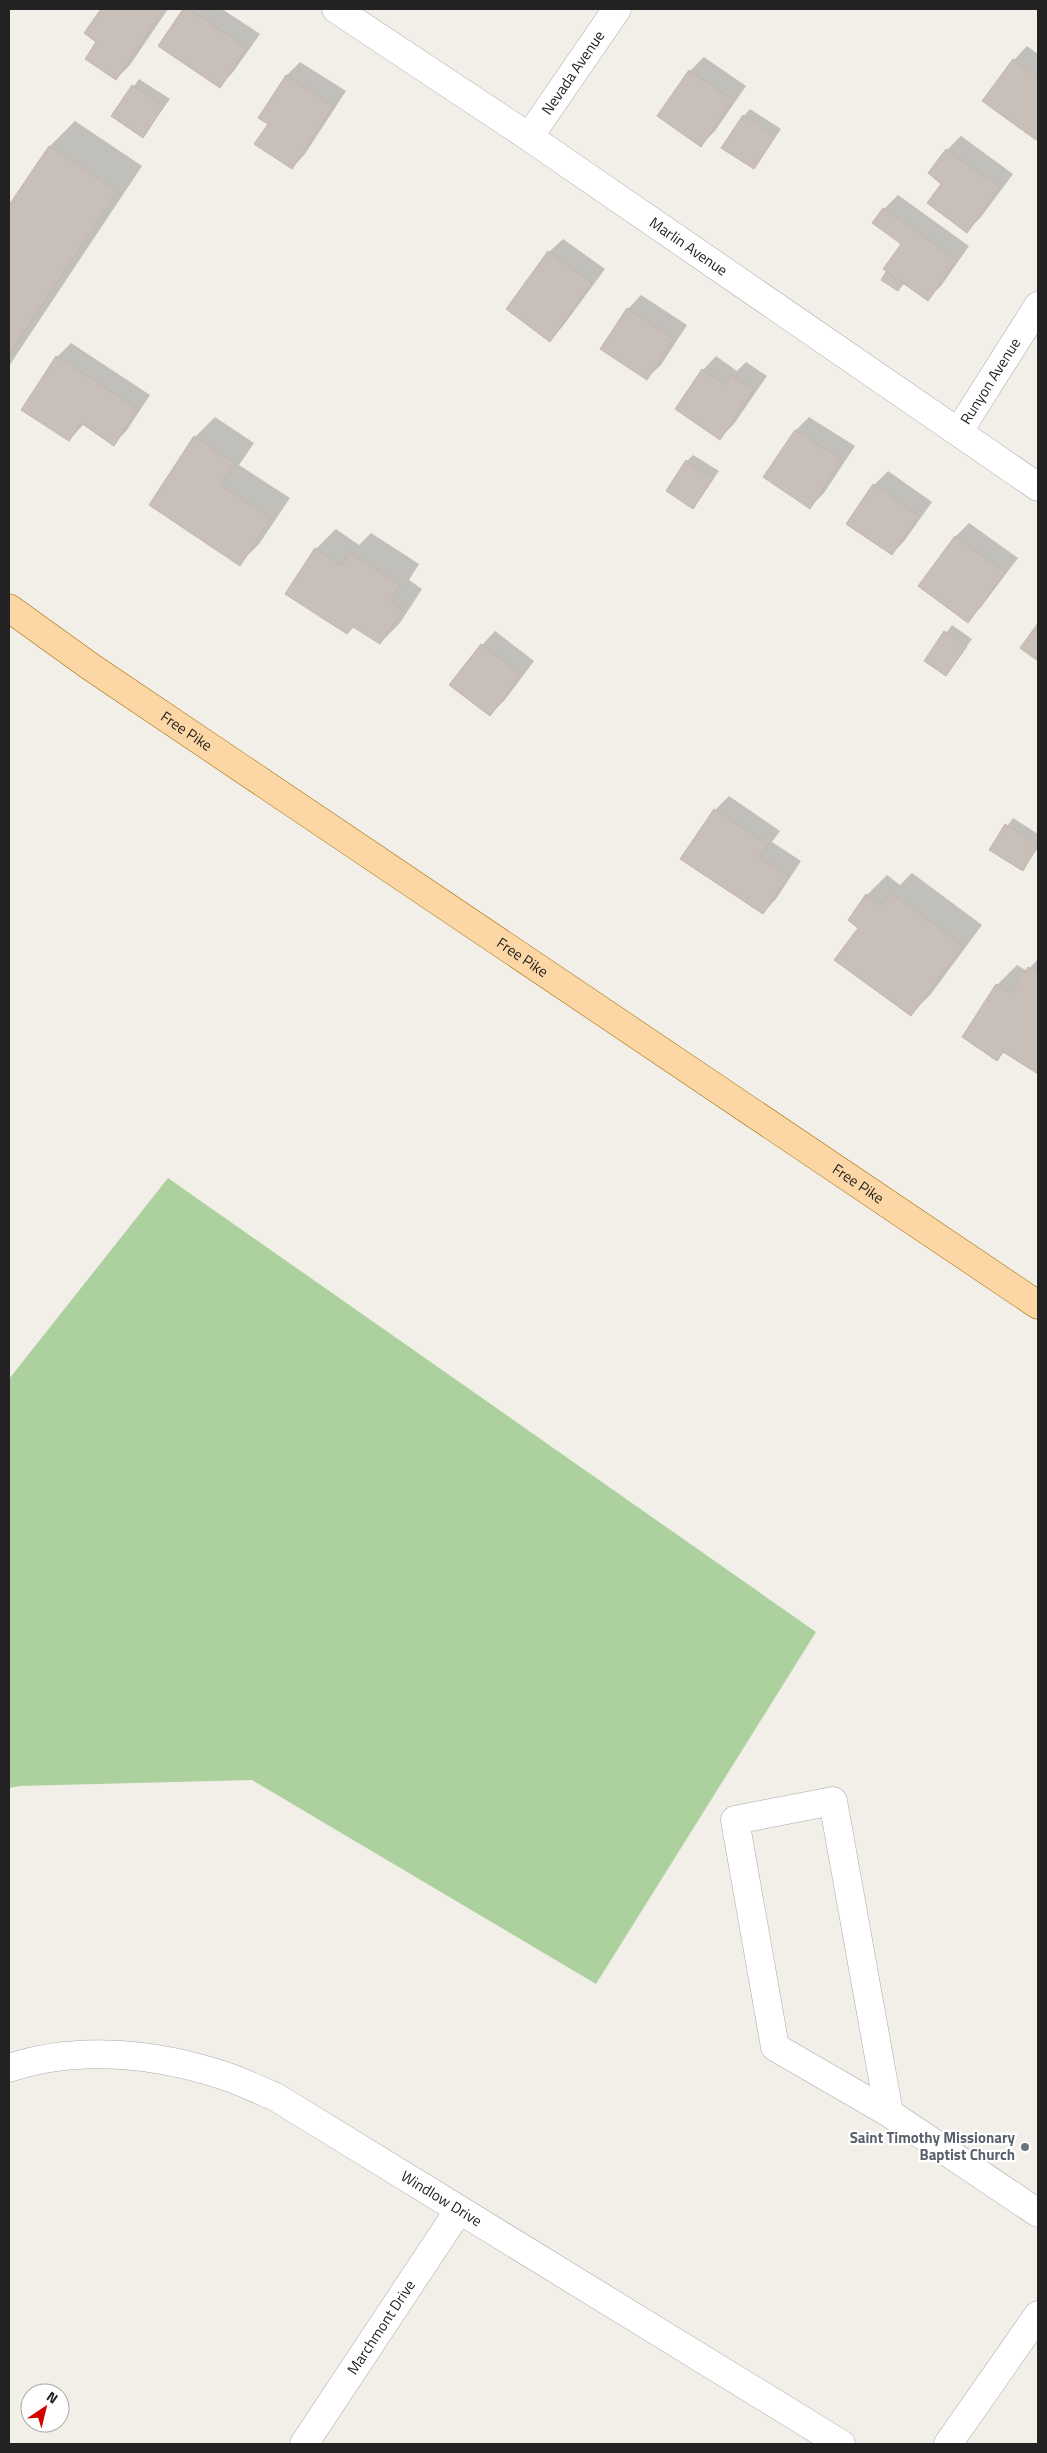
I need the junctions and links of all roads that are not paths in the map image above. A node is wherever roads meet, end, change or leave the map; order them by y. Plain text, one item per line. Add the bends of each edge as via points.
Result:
1 (336, 9) edge
2 (617, 9) edge
3 (530, 138) junction
4 (1038, 306) edge
5 (959, 431) junction
6 (1038, 487) edge
7 (9, 608) edge
8 (1038, 1305) edge
9 (9, 2068) edge
10 (889, 2113) junction
11 (459, 2210) junction
12 (1038, 2213) edge
13 (1038, 2315) edge
14 (304, 2444) edge
15 (841, 2444) edge
16 (948, 2444) edge

1 - 3 street, Marlin Avenue
2 - 3 street, Nevada Avenue
3 - 5 street, Marlin Avenue
4 - 5 street, Runyon Avenue
5 - 6 street, Marlin Avenue
7 - 8 main road, Free Pike via 99,672
9 - 11 street, Windlow Drive via 70,2055 119,2055 174,2062 225,2076 274,2096
10 - 10 street via 833,1801 735,1820 775,2048
10 - 12 street
11 - 14 street, Marchmont Drive
11 - 15 street, Windlow Drive
13 - 16 street

